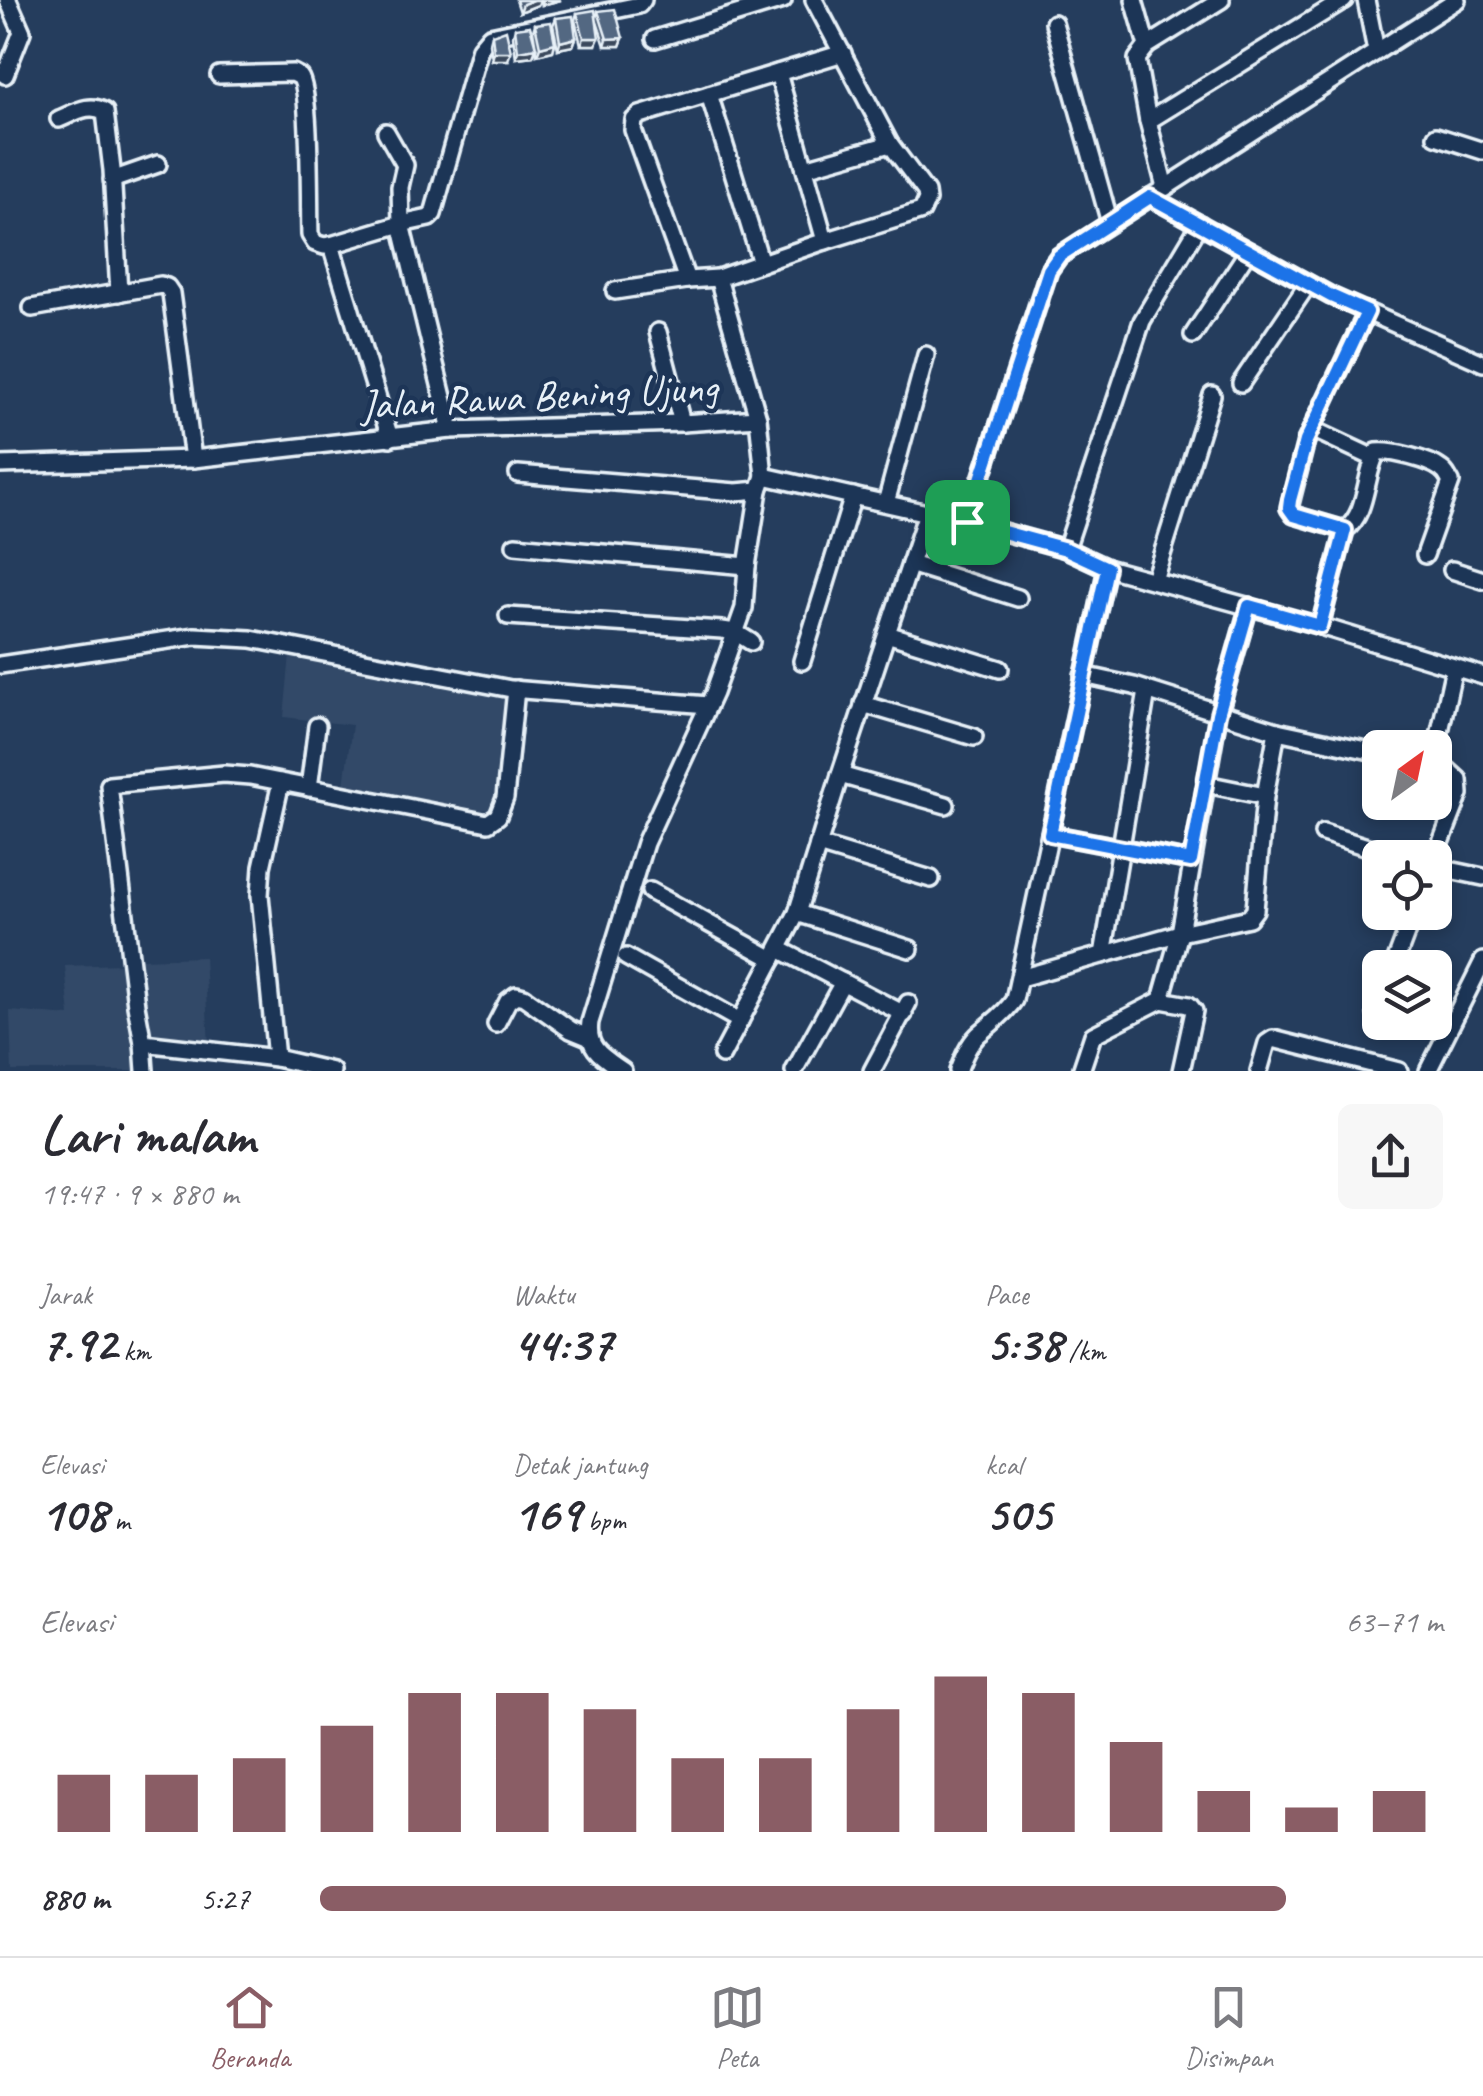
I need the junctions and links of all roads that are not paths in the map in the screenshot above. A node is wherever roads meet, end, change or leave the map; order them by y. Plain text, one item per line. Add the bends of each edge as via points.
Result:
1 (8, 0) edge
2 (644, 0) edge
3 (784, 0) edge
4 (814, 0) edge
5 (1134, 0) edge
6 (1221, 0) edge
7 (1344, 0) edge
8 (1366, 0) edge
9 (1457, 0) edge
10 (1054, 23) dead end
11 (655, 38) dead end
12 (1147, 46) junction
13 (1376, 50) junction
14 (843, 54) junction
15 (778, 73) junction
16 (5, 74) dead end
17 (219, 75) dead end
18 (709, 94) junction
19 (59, 119) dead end
20 (1148, 121) junction
21 (386, 132) dead end
22 (1436, 136) dead end
23 (890, 144) junction
24 (1483, 150) edge
25 (158, 164) dead end
26 (805, 168) junction
27 (112, 180) junction
28 (1166, 187) junction
29 (1150, 197) junction
30 (1110, 223) junction
31 (400, 224) junction
32 (1200, 224) junction
33 (825, 241) junction
34 (331, 244) junction
35 (1248, 251) junction
36 (761, 263) junction
37 (718, 278) junction
38 (687, 280) junction
39 (1308, 284) junction
40 (615, 291) dead end
41 (119, 293) junction
42 (32, 308) dead end
43 (1367, 312) junction
44 (658, 332) dead end
45 (1194, 334) dead end
46 (926, 356) dead end
47 (1483, 363) edge
48 (1241, 383) dead end
49 (1212, 395) dead end
50 (758, 418) junction
51 (682, 423) junction
52 (1312, 429) junction
53 (451, 430) junction
54 (390, 438) junction
55 (1374, 458) junction
56 (194, 459) junction
57 (0, 465) edge
58 (518, 474) dead end
59 (762, 483) junction
60 (853, 496) junction
61 (886, 503) junction
62 (927, 512) junction
63 (967, 522) junction
64 (1345, 530) junction
65 (515, 546) dead end
66 (1066, 549) junction
67 (1425, 555) dead end
68 (910, 564) junction
69 (748, 566) junction
70 (1107, 568) junction
71 (1452, 570) dead end
72 (1154, 580) junction
73 (1483, 580) edge
74 (1018, 598) dead end
75 (1249, 606) junction
76 (508, 616) dead end
77 (1320, 626) junction
78 (736, 632) junction
79 (887, 634) junction
80 (752, 642) dead end
81 (802, 661) dead end
82 (0, 664) edge
83 (1454, 668) junction
84 (1000, 669) dead end
85 (1084, 675) junction
86 (1483, 676) edge
87 (516, 689) junction
88 (1146, 691) junction
89 (863, 704) junction
90 (708, 705) junction
91 (1218, 714) junction
92 (317, 726) dead end
93 (1440, 730) edge
94 (1277, 731) junction
95 (974, 736) dead end
96 (1362, 750) edge
97 (1452, 774) edge
98 (840, 775) junction
99 (281, 782) junction
100 (1206, 784) junction
101 (309, 788) junction
102 (1265, 796) junction
103 (946, 805) dead end
104 (1452, 814) edge
105 (1324, 833) dead end
106 (1050, 834) junction
107 (818, 845) junction
108 (1362, 845) edge
109 (1120, 847) junction
110 (1191, 861) junction
111 (1452, 871) edge
112 (1483, 877) edge
113 (931, 879) dead end
114 (650, 891) dead end
115 (797, 913) junction
116 (1180, 933) junction
117 (910, 949) dead end
118 (776, 954) junction
119 (1103, 955) junction
120 (626, 957) dead end
121 (1483, 960) edge
122 (1020, 978) junction
123 (842, 982) junction
124 (1161, 1000) junction
125 (740, 1021) junction
126 (496, 1024) dead end
127 (588, 1037) junction
128 (142, 1043) junction
129 (722, 1055) dead end
130 (276, 1058) junction
131 (144, 1071) edge
132 (332, 1071) edge
133 (624, 1071) edge
134 (794, 1071) edge
135 (872, 1071) edge
136 (958, 1071) edge
137 (1081, 1071) edge
138 (1181, 1071) edge
139 (1259, 1071) edge
140 (1398, 1071) edge
141 (1428, 1071) edge

1 - 16 street via 22,32
2 - 31 street via 490,36 480,48 433,214
3 - 11 street
4 - 14 street
5 - 12 street
6 - 12 street
7 - 20 street
8 - 13 street
9 - 13 street
10 - 30 street
12 - 20 street via 1137,60
13 - 28 street
14 - 15 street
14 - 23 street
15 - 18 street
15 - 26 street
17 - 34 street via 300,76 310,235 315,243
18 - 36 street
18 - 38 street via 634,120
19 - 27 street via 90,106 105,112
20 - 28 street
21 - 31 street via 405,165
22 - 24 street
23 - 26 street
23 - 33 street via 926,192 922,211
25 - 27 street
26 - 33 street
27 - 41 street
28 - 29 street
29 - 30 street
29 - 32 street
30 - 63 street via 1049,270
31 - 34 street
31 - 53 street
32 - 35 street
32 - 66 street via 1142,321
33 - 36 street
34 - 54 street
35 - 39 street
35 - 45 street
36 - 37 street
37 - 38 street
37 - 50 street
38 - 40 street
39 - 43 street
39 - 48 street
41 - 42 street
41 - 56 street via 161,285 171,294
43 - 47 street
43 - 52 street
44 - 51 street
46 - 61 street
49 - 72 street
50 - 51 street, Jalan Rawa Bening Ujung
50 - 59 street, Jalan Rawa Bening Ujung
51 - 53 street, Jalan Rawa Bening Ujung
52 - 55 street
52 - 64 street via 1289,508
53 - 54 street, Jalan Rawa Bening Ujung
54 - 56 street, Jalan Rawa Bening Ujung
55 - 64 street via 1358,516
55 - 67 street via 1387,451 1439,466 1451,482
56 - 57 street, Jalan Rawa Bening Ujung
58 - 59 street via 736,492
59 - 60 street
59 - 69 street, Jalan Rawa Bening Ujung
60 - 61 street
60 - 81 street
61 - 62 street
62 - 63 street
62 - 68 street
63 - 66 street
64 - 77 street
65 - 69 street
66 - 70 street
68 - 74 street
68 - 79 street
69 - 78 street, Jalan Rawa Bening Ujung
70 - 72 street
70 - 85 street
71 - 73 street
72 - 75 street
75 - 77 street
75 - 91 street
76 - 78 street
77 - 83 street
78 - 80 street
78 - 90 street, Jalan Rawa Bening Ujung
79 - 84 street
79 - 89 street
82 - 87 street via 195,636 251,639
83 - 86 street
83 - 93 street
85 - 88 street
85 - 106 street
87 - 90 street
87 - 101 street via 506,798 488,823
88 - 91 street
88 - 109 street
89 - 95 street
89 - 98 street
90 - 127 street, Jalan Rawa Bening Ujung via 645,843
91 - 94 street
91 - 100 street
92 - 101 street
94 - 96 street
94 - 102 street
97 - 104 street via 1460,794
98 - 103 street
98 - 107 street
99 - 101 street
99 - 128 street via 224,774 109,784
99 - 130 street via 260,894
100 - 102 street
100 - 110 street
102 - 116 street via 1256,910 1249,918
105 - 108 street
106 - 109 street
106 - 122 street
107 - 113 street
107 - 115 street
109 - 110 street
109 - 119 street
110 - 116 street
111 - 112 street
114 - 118 street
115 - 117 street
115 - 118 street
116 - 119 street
116 - 124 street
118 - 123 street
118 - 125 street
119 - 122 street
120 - 125 street
121 - 141 street
122 - 136 street via 1007,1011 976,1037
123 - 134 street
123 - 135 street via 906,1008
124 - 137 street via 1092,1035
124 - 138 street via 1194,1011
125 - 129 street
126 - 127 street via 508,1001 524,997
127 - 133 street
128 - 130 street
128 - 131 street
130 - 132 street
139 - 140 street via 1274,1038

